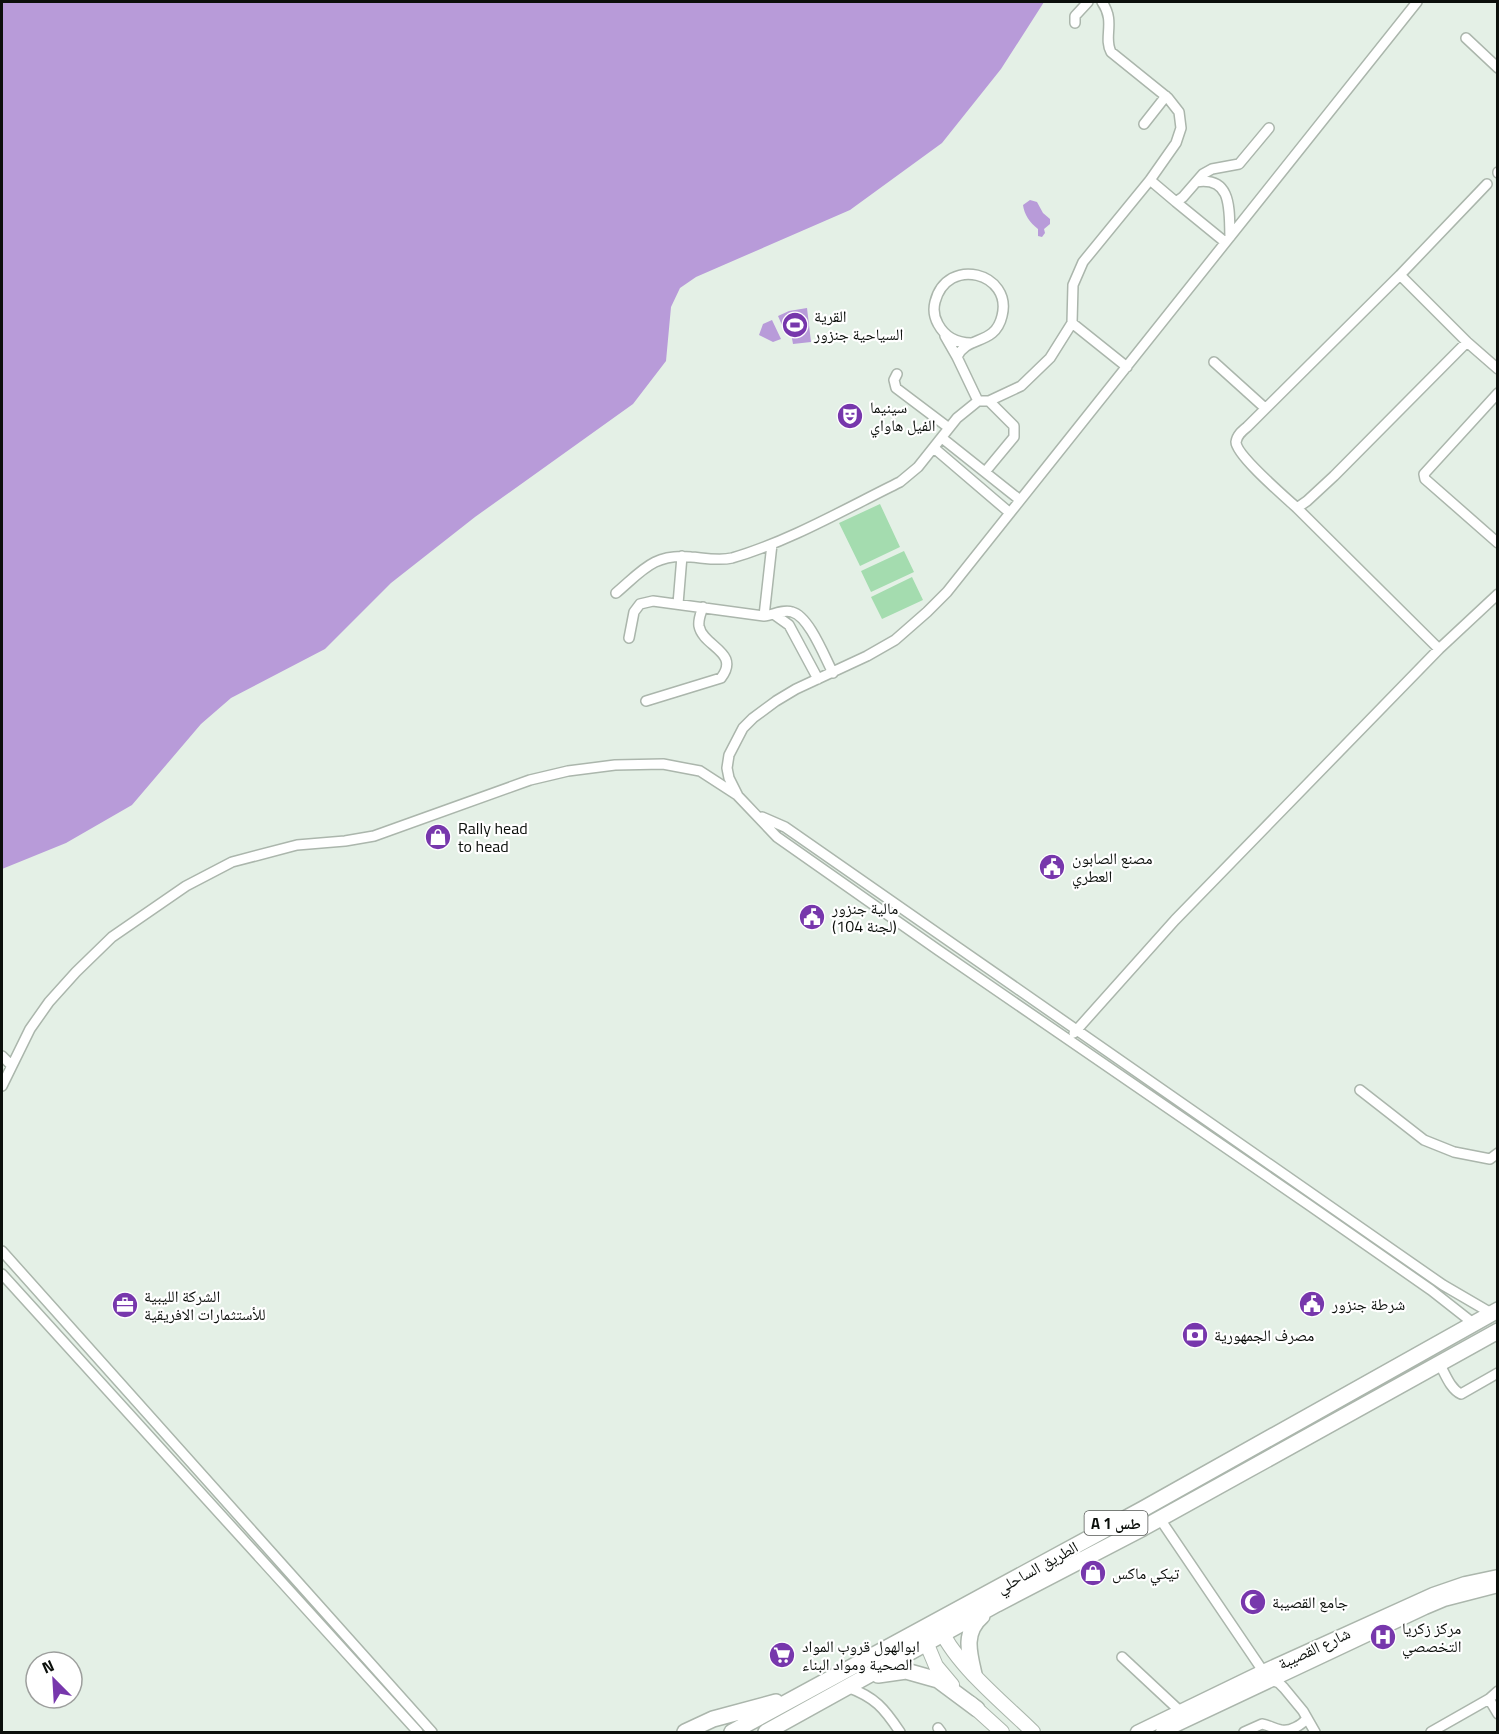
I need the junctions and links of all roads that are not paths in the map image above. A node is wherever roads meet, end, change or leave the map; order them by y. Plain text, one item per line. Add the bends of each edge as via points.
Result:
1 (1088, 2) edge
2 (1102, 2) edge
3 (1417, 2) edge
4 (1075, 23) dead end
5 (1466, 38) dead end
6 (1497, 68) edge
7 (1166, 96) junction
8 (1144, 124) dead end
9 (1269, 128) dead end
10 (1150, 180) junction
11 (1196, 182) junction
12 (1486, 183) dead end
13 (1176, 202) junction
14 (1227, 239) junction
15 (1400, 275) junction
16 (1072, 323) junction
17 (942, 332) junction
18 (1467, 342) junction
19 (971, 343) junction
20 (957, 357) junction
21 (1214, 362) dead end
22 (1127, 367) junction
23 (1497, 369) edge
24 (897, 374) dead end
25 (1497, 393) edge
26 (978, 401) junction
27 (989, 401) junction
28 (1265, 408) junction
29 (949, 429) junction
30 (942, 438) junction
31 (934, 448) junction
32 (985, 472) junction
33 (1020, 500) junction
34 (1297, 508) junction
35 (1010, 513) junction
36 (1497, 543) edge
37 (772, 544) junction
38 (682, 556) junction
39 (616, 593) dead end
40 (1497, 594) edge
41 (678, 604) junction
42 (704, 607) junction
43 (775, 615) junction
44 (764, 616) junction
45 (629, 638) dead end
46 (1439, 649) junction
47 (833, 673) junction
48 (818, 679) junction
49 (646, 701) dead end
50 (738, 796) junction
51 (757, 814) junction
52 (831, 859) junction
53 (825, 870) junction
54 (1002, 979) junction
55 (995, 989) junction
56 (1077, 1029) junction
57 (1069, 1040) junction
58 (2, 1056) edge
59 (11, 1065) junction
60 (2, 1086) edge
61 (1360, 1090) dead end
62 (1497, 1153) edge
63 (2, 1251) edge
64 (2, 1274) edge
65 (1494, 1311) edge
66 (66, 1322) junction
67 (1473, 1323) junction
68 (1497, 1331) edge
69 (54, 1333) junction
70 (1439, 1363) junction
71 (1497, 1373) edge
72 (215, 1490) junction
73 (206, 1498) junction
74 (1160, 1519) junction
75 (1497, 1576) edge
76 (1497, 1586) edge
77 (997, 1604) junction
78 (940, 1628) junction
79 (335, 1632) junction
80 (923, 1637) junction
81 (1122, 1657) dead end
82 (974, 1674) junction
83 (1267, 1676) junction
84 (852, 1684) junction
85 (1497, 1691) edge
86 (805, 1694) junction
87 (1489, 1698) junction
88 (977, 1709) junction
89 (1181, 1712) junction
90 (1497, 1714) edge
91 (1307, 1718) junction
92 (418, 1732) edge
93 (432, 1732) edge
94 (686, 1732) edge
95 (732, 1732) edge
96 (766, 1732) edge
97 (900, 1732) edge
98 (1002, 1732) edge
99 (1034, 1732) edge
100 (1137, 1732) edge
101 (1162, 1732) edge
102 (1244, 1732) edge
103 (1315, 1732) edge
104 (1431, 1732) edge

1 - 4 street via 1075,16
2 - 7 street via 1108,13 1111,52
3 - 14 street
5 - 6 street
7 - 8 street
7 - 10 street via 1179,112 1181,129
9 - 11 street via 1239,164 1212,169
10 - 13 street
10 - 16 street via 1083,262 1073,285
11 - 13 street
11 - 14 street via 1215,183 1225,192 1229,212
12 - 15 street
13 - 14 street
14 - 22 street
15 - 18 street
15 - 28 street
16 - 22 street
16 - 27 street via 1050,358 1021,386
17 - 19 street
17 - 19 street via 933,307 937,293 954,277 976,275 993,284 1003,305 993,333
17 - 20 street
18 - 23 street
18 - 34 street
19 - 20 street
20 - 26 street
21 - 28 street
22 - 33 street
24 - 29 street via 896,388
25 - 36 street via 1424,474
26 - 27 street
26 - 29 street
27 - 32 street via 1014,426 1015,432
28 - 34 street via 1238,436 1236,444 1240,453
29 - 30 street
30 - 31 street
30 - 32 street
31 - 35 street
31 - 37 street via 900,482
32 - 33 street
33 - 35 street
34 - 46 street
35 - 47 street via 946,592 914,623 886,645
37 - 38 street via 717,560
37 - 44 street
38 - 39 street via 653,562
38 - 41 street
40 - 46 street
41 - 42 street
41 - 45 street via 640,604 634,612
42 - 44 street
42 - 49 street via 699,624 724,657 725,672 721,678
43 - 44 street
43 - 47 street via 784,611 799,615
43 - 48 street via 789,625
46 - 56 street via 1175,920
47 - 48 street
48 - 50 street via 776,701 743,728 729,754 727,768
50 - 51 street
50 - 59 street via 700,771 663,764 568,771 530,780 374,836 297,845 232,862 186,886 112,937 50,1002
51 - 52 street via 785,827
51 - 53 street via 777,837
52 - 53 street
52 - 54 street
53 - 55 street
54 - 55 street
54 - 56 street
55 - 57 street
56 - 57 street
56 - 65 street via 1443,1284
57 - 67 street
58 - 59 street
59 - 60 street
61 - 62 street via 1424,1140 1454,1152 1490,1159
63 - 66 street
64 - 69 street
65 - 67 highway, الطريق الساحلي / A 1 طس
66 - 69 street
66 - 72 street
67 - 78 highway, الطريق الساحلي / A 1 طس
68 - 70 highway, الطريق الساحلي / A 1 طس
69 - 73 street
70 - 71 street via 1461,1394
70 - 74 highway, الطريق الساحلي / A 1 طس
72 - 73 street
72 - 79 street
73 - 79 street
74 - 77 highway, الطريق الساحلي / A 1 طس
74 - 83 street
75 - 83 street, شارع القصيبة via 1433,1594
76 - 83 street via 1444,1600
77 - 78 highway, الطريق الساحلي / A 1 طس
77 - 82 highway via 979,1619 970,1634
78 - 80 highway, الطريق الساحلي / A 1 طس
78 - 82 main road
79 - 92 street
79 - 93 street
80 - 84 highway, الطريق الساحلي / A 1 طس
80 - 86 highway, الطريق الساحلي / A 1 طس
80 - 88 main road via 942,1675
81 - 89 street
82 - 99 main road
83 - 89 street, شارع القصيبة
83 - 91 street via 1280,1683
83 - 101 street
84 - 88 highway via 883,1673 906,1671 938,1680
84 - 96 highway, الطريق الساحلي / A 1 طس
84 - 97 street via 880,1705
85 - 87 street
86 - 94 highway via 714,1719
86 - 95 highway, الطريق الساحلي / A 1 طس
87 - 90 street
87 - 104 street
88 - 98 main road
89 - 100 street, شارع القصيبة
91 - 102 street via 1288,1730 1262,1724
91 - 103 street

